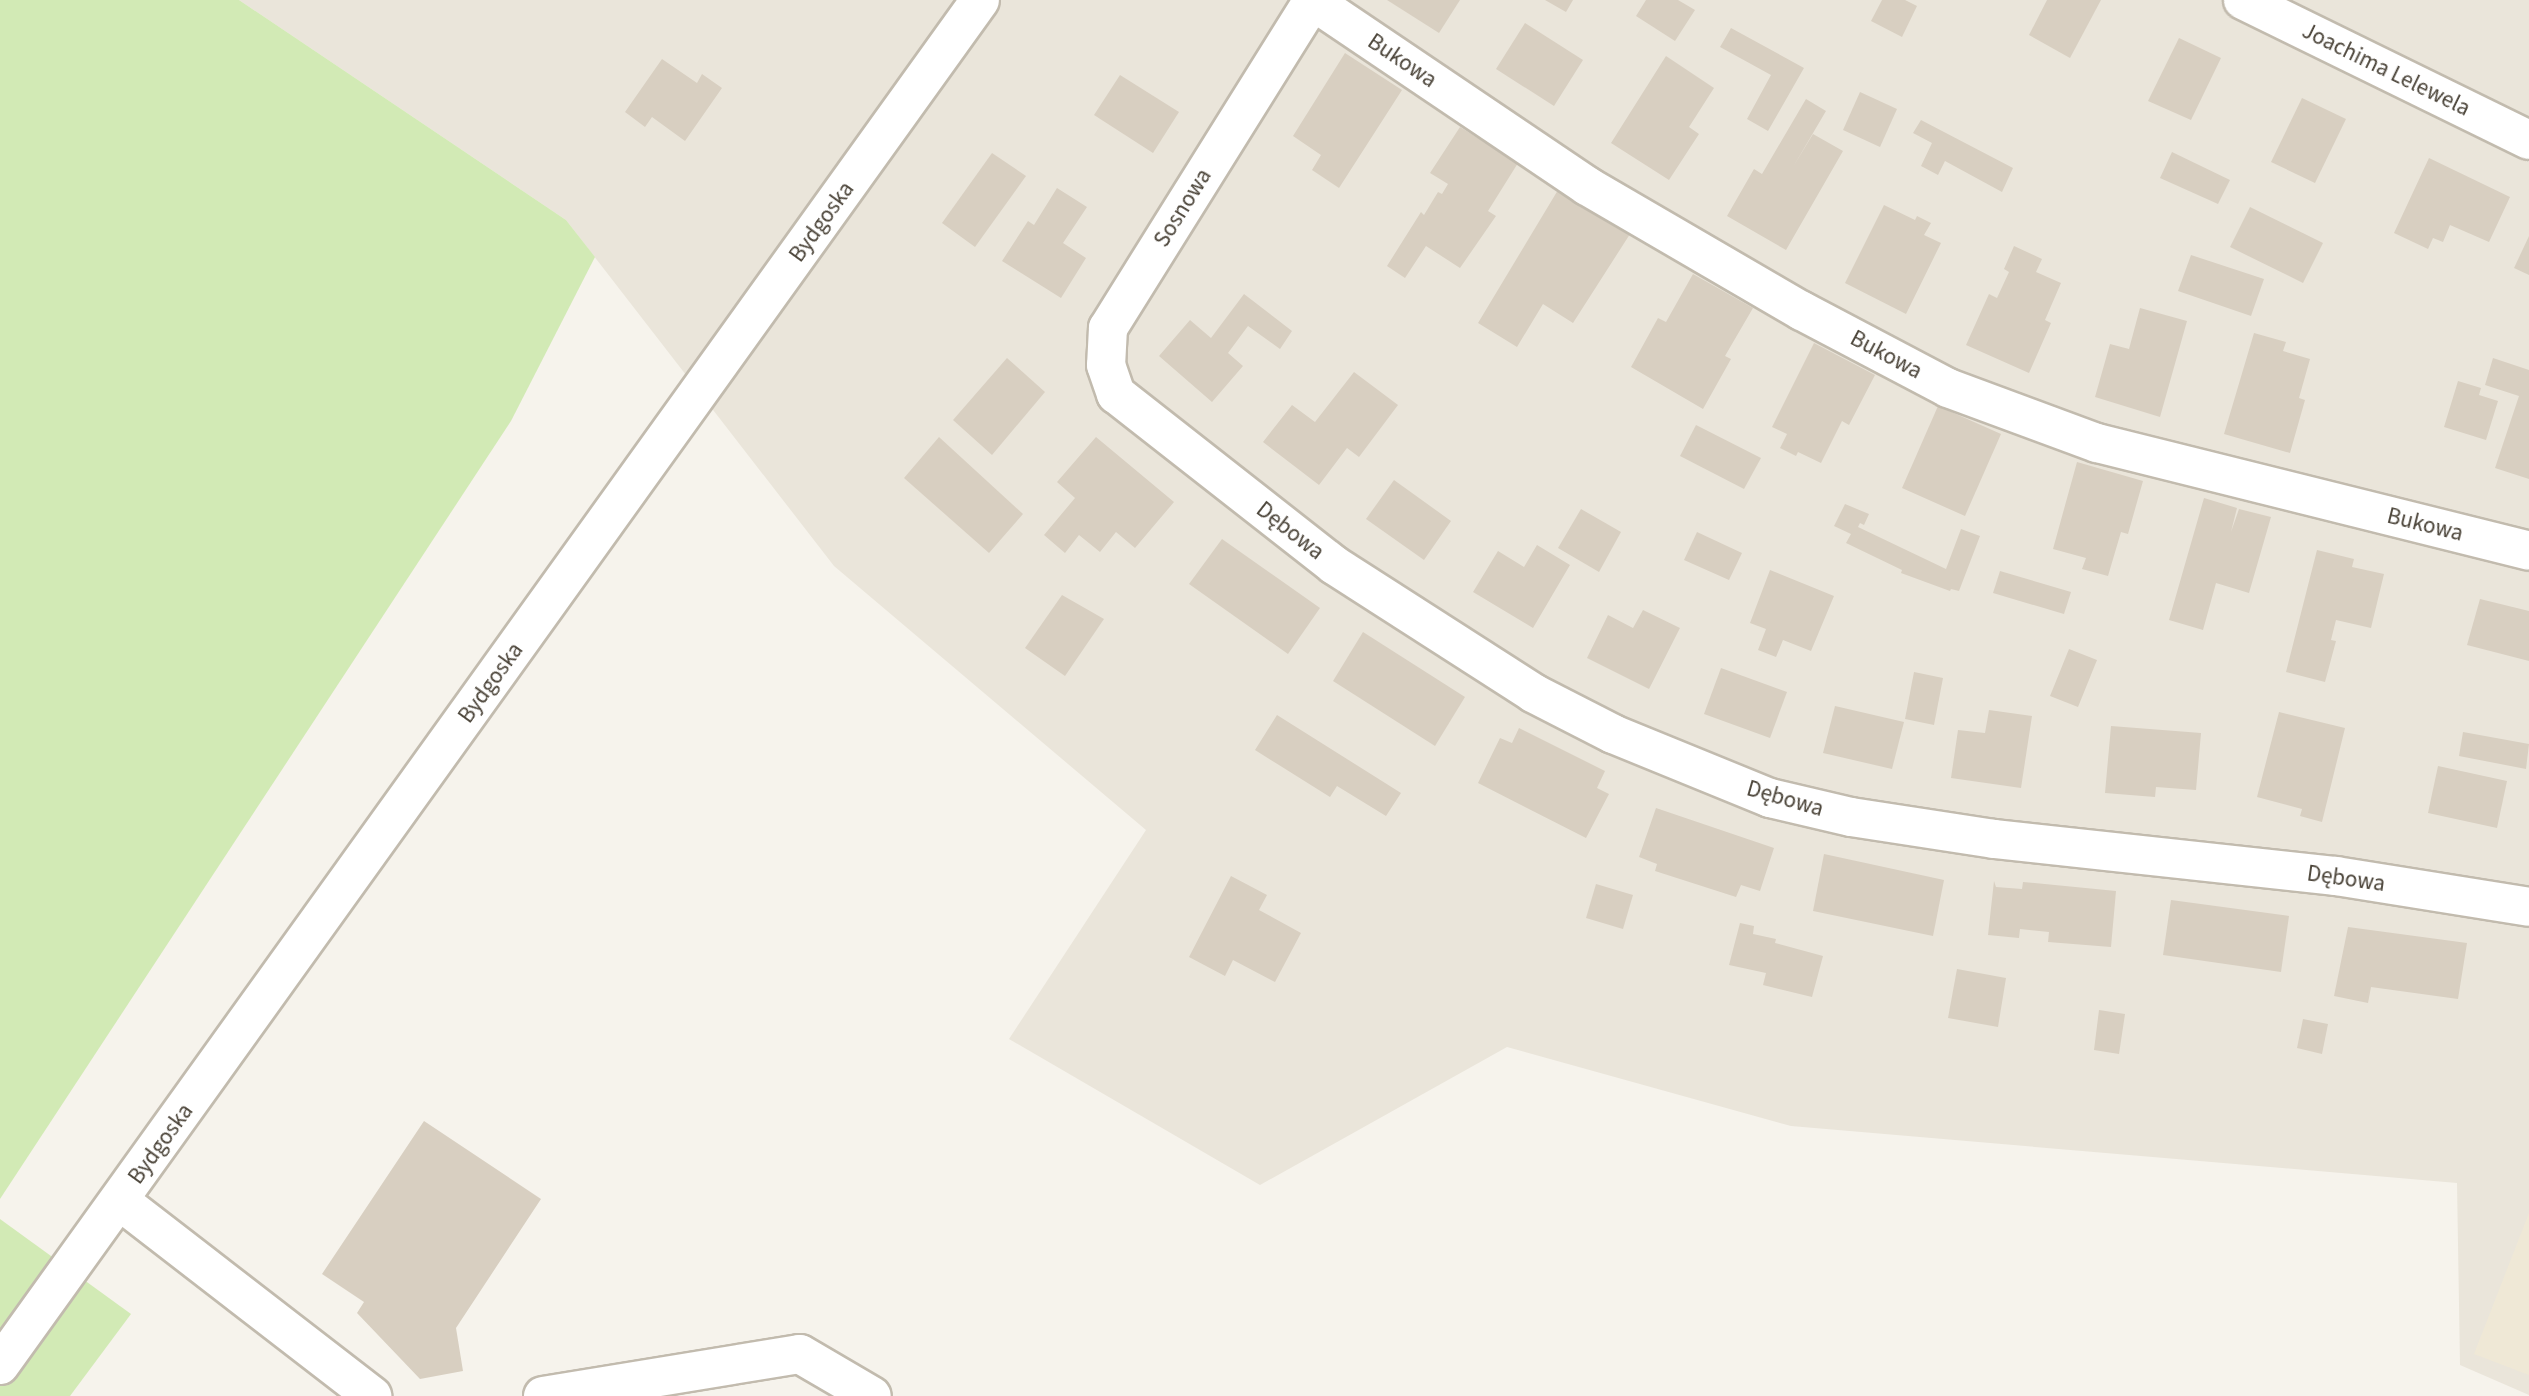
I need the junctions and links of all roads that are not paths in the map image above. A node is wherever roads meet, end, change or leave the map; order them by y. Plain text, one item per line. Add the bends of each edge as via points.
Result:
1 (980, 0) edge
2 (2243, 0) edge
3 (1313, 1) edge
4 (2529, 140) edge
5 (1145, 416) joint
6 (2529, 551) edge
7 (2529, 907) edge
8 (120, 1201) junction
9 (0, 1365) edge
10 (372, 1396) edge
11 (543, 1396) edge
12 (872, 1396) edge

1 - 8 street, Bydgoska
2 - 4 street, Joachima Lelewela
3 - 5 street, Sosnowa via 1108,328 1106,365 1116,394
3 - 6 street, Bukowa via 1587,186 1948,388 2098,443
5 - 7 street, Dębowa via 1334,565 1533,693 1612,734 1770,798 1851,817 1994,839 2336,876
8 - 9 street, Bydgoska
8 - 10 street
11 - 12 street via 800,1354

